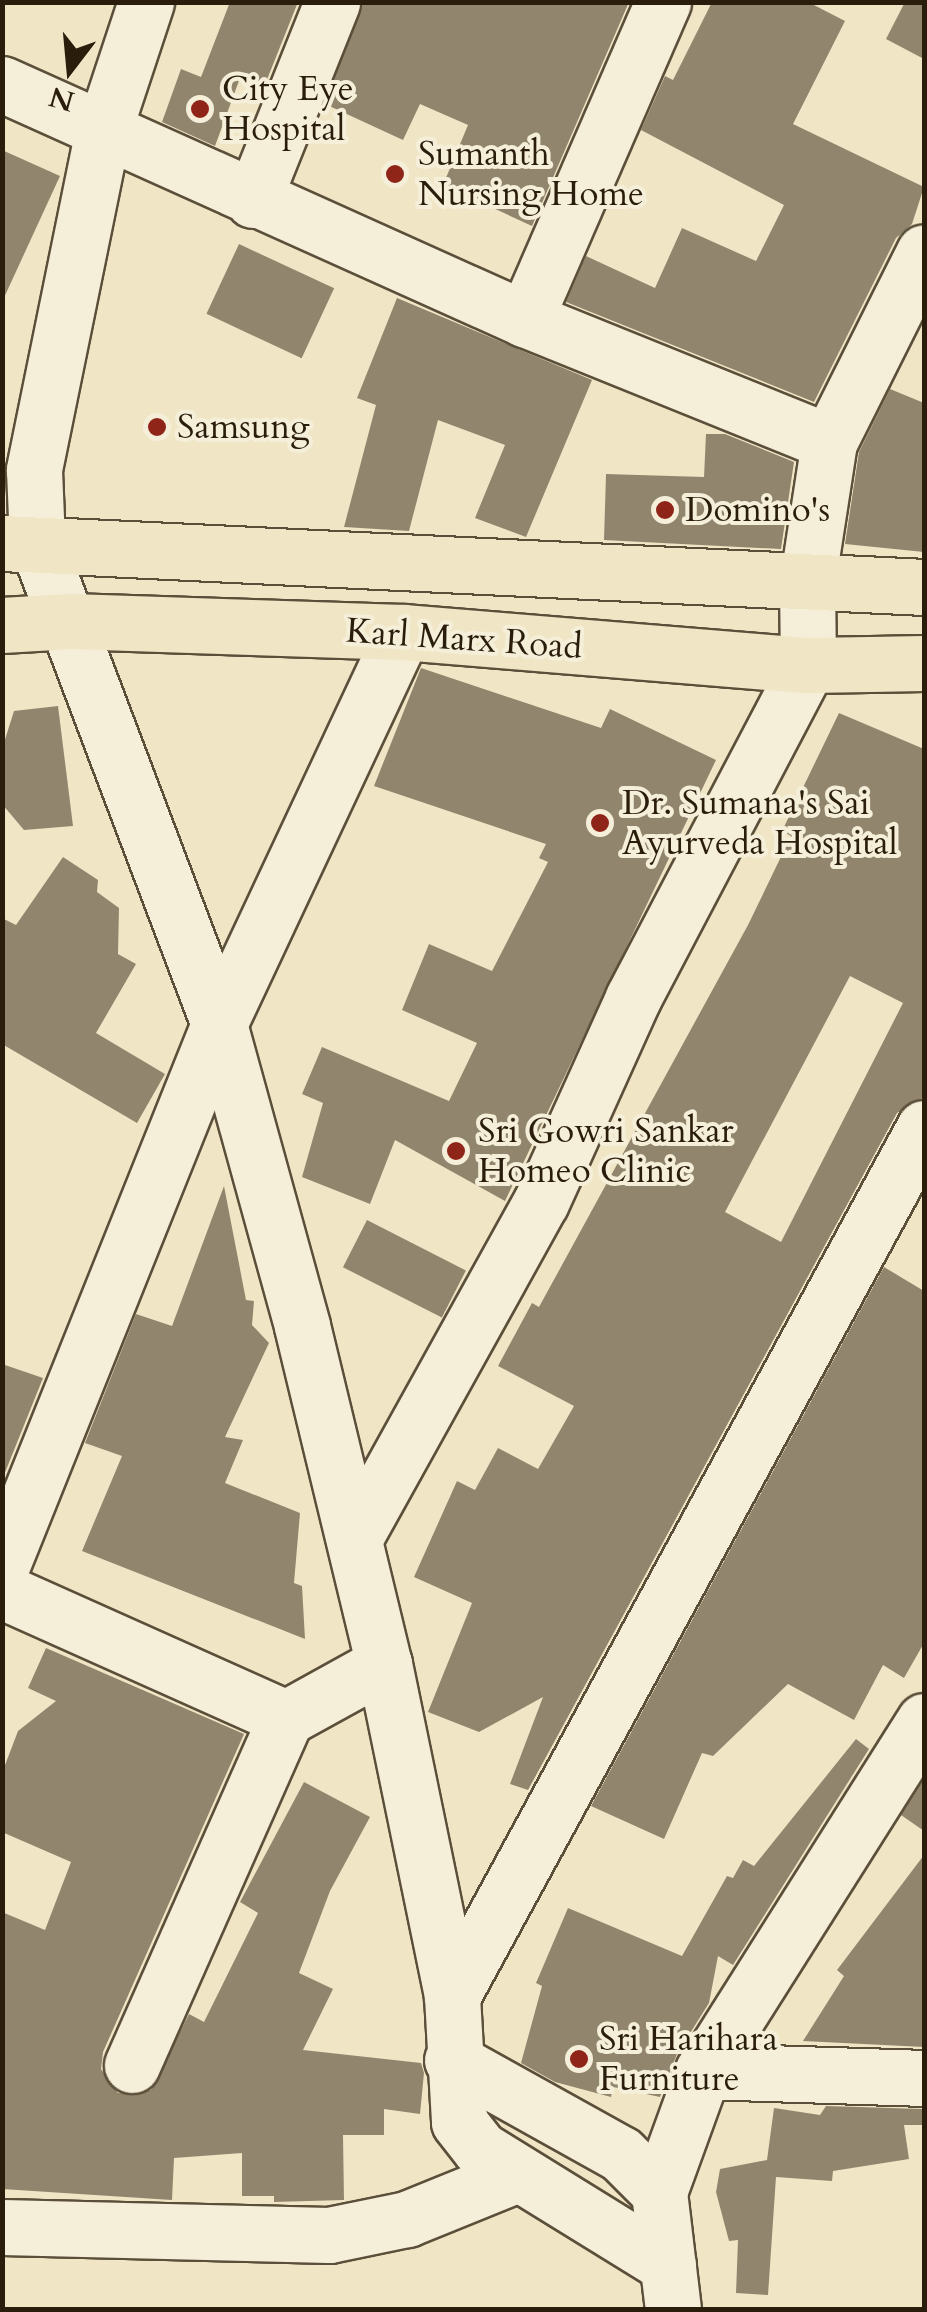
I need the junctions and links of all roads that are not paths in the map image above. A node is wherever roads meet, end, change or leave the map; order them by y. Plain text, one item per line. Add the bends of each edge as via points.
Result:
1 (146, 2) edge
2 (332, 2) edge
3 (662, 2) edge
4 (2, 84) edge
5 (102, 134) junction
6 (252, 200) junction
7 (924, 252) edge
8 (525, 319) junction
9 (830, 442) junction
10 (20, 543) edge
11 (807, 584) junction
12 (924, 587) edge
13 (70, 621) junction
14 (2, 624) edge
15 (403, 632) junction
16 (924, 663) edge
17 (808, 665) junction
18 (219, 1024) junction
19 (924, 1128) edge
20 (354, 1540) junction
21 (2, 1565) edge
22 (2, 1591) edge
23 (384, 1664) junction
24 (286, 1718) junction
25 (924, 1721) edge
26 (452, 1996) junction
27 (452, 2060) junction
28 (132, 2065) dead end
29 (703, 2071) junction
30 (924, 2078) edge
31 (518, 2174) junction
32 (660, 2192) junction
33 (2, 2228) edge
34 (671, 2290) edge

1 - 5 street
2 - 6 street
3 - 8 street
4 - 5 street
5 - 6 street
5 - 10 street
6 - 8 street
7 - 9 street
8 - 9 street
9 - 11 street
10 - 11 main road, Karl Marx Road
10 - 13 street
11 - 12 main road, Karl Marx Road
11 - 17 street
13 - 14 main road, Karl Marx Road
13 - 15 main road, Karl Marx Road
13 - 18 street
15 - 17 main road, Karl Marx Road
15 - 18 street
16 - 17 main road, Karl Marx Road
17 - 20 street via 634,998 541,1202
18 - 20 street
18 - 21 street
19 - 26 street
20 - 23 street
22 - 24 street
23 - 24 street
23 - 26 street
24 - 28 street
25 - 29 street
26 - 27 street
27 - 31 street via 459,2122 480,2149
27 - 32 street via 620,2154
29 - 30 street
29 - 32 street
31 - 33 street via 407,2219 329,2235
31 - 34 street
32 - 34 street

